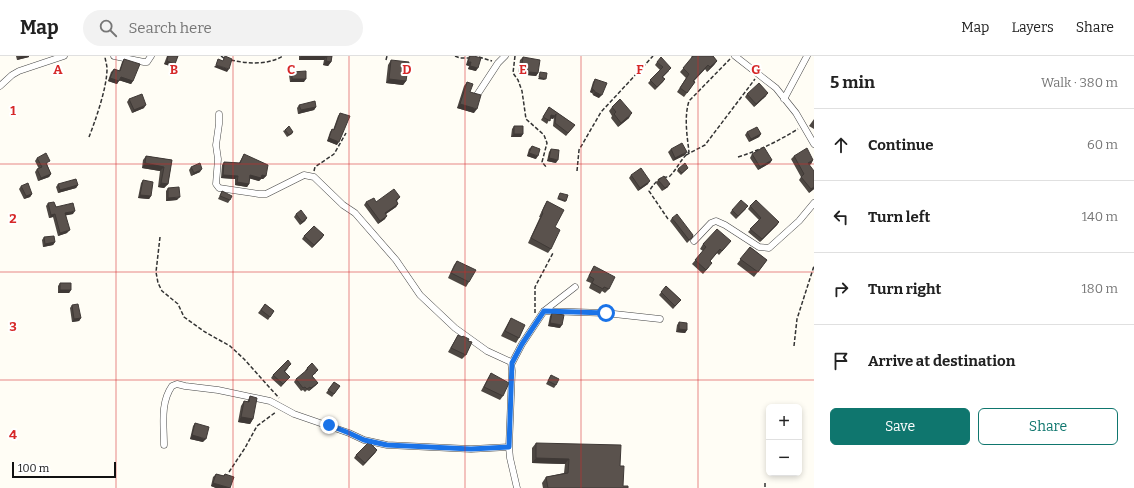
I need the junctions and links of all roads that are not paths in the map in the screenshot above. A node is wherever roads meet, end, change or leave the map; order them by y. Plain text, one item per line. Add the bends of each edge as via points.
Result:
1 (64, 56) edge
2 (114, 56) edge
3 (151, 56) edge
4 (505, 56) edge
5 (734, 56) edge
6 (807, 56) edge
7 (0, 86) edge
8 (478, 95) edge
9 (784, 99) junction
10 (219, 114) dead end
11 (814, 144) edge
12 (814, 204) edge
13 (694, 240) edge
14 (575, 287) dead end
15 (544, 311) junction
16 (660, 319) dead end
17 (512, 363) junction
18 (164, 445) dead end
19 (509, 447) junction
20 (517, 488) edge

1 - 7 street via 19,71
2 - 3 street via 147,62
4 - 8 street
5 - 9 street via 776,88
6 - 9 street
9 - 11 street via 796,113
10 - 17 street via 216,145 216,184 219,188 266,194 304,175 314,177 355,213 396,260 420,295 455,328 487,351
12 - 13 street via 769,248 759,247 725,224 716,221
14 - 15 street
15 - 16 street via 606,313
15 - 17 street
17 - 19 street
18 - 19 street via 164,405 168,392 177,384 270,400 283,405 294,414 364,440 387,445 471,449
19 - 20 street

